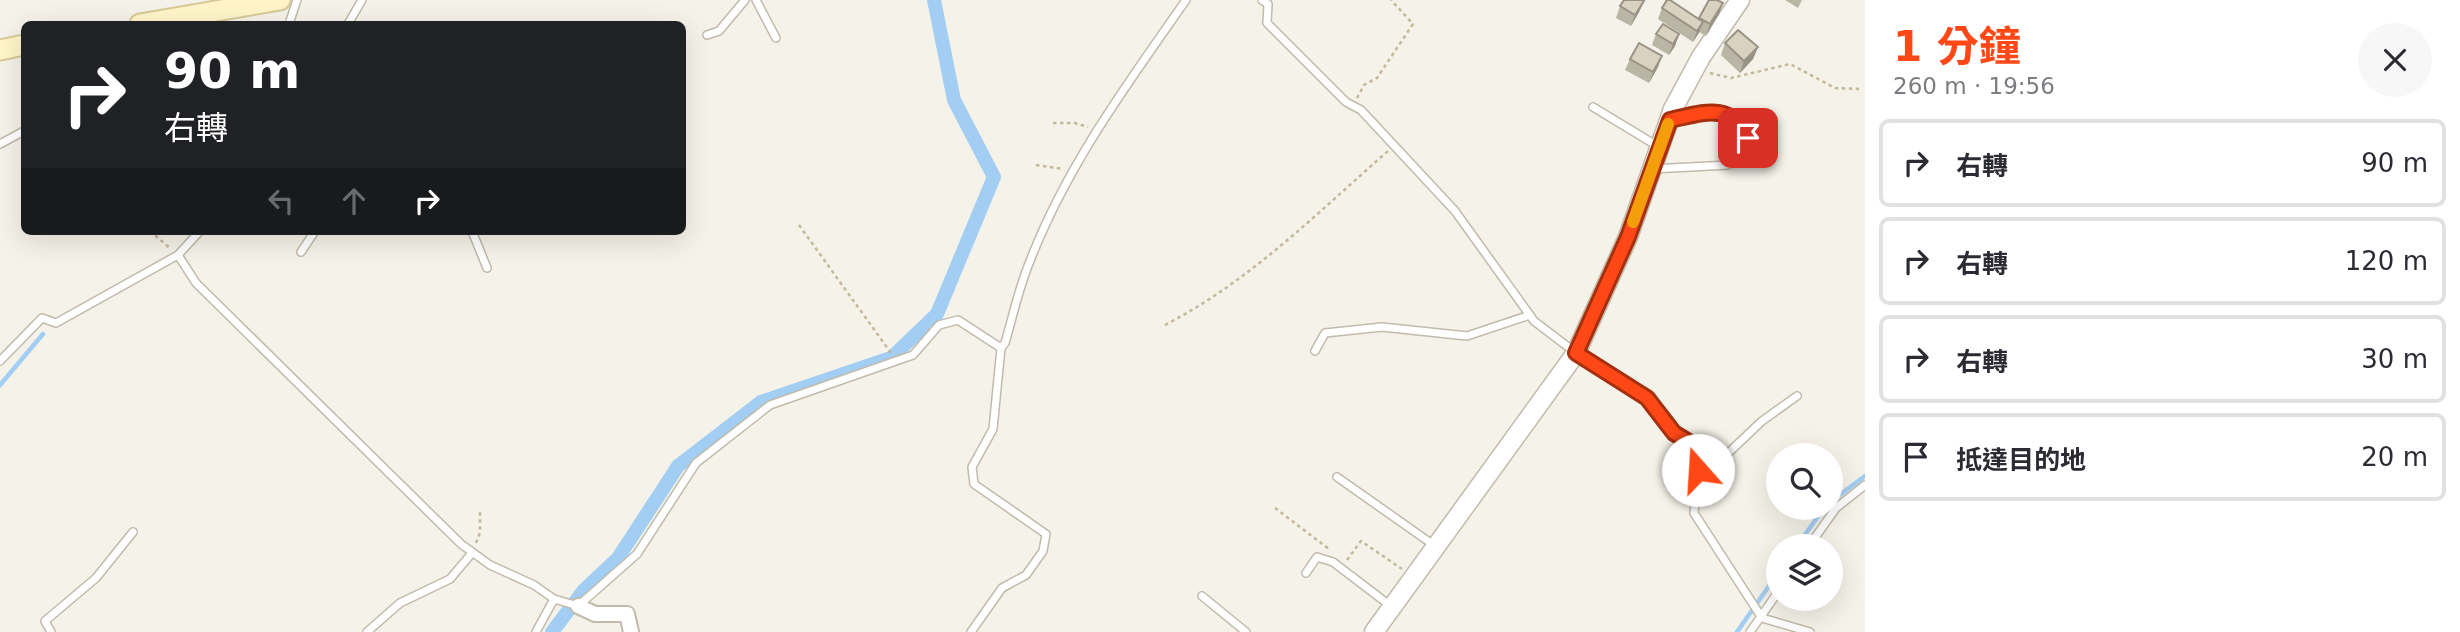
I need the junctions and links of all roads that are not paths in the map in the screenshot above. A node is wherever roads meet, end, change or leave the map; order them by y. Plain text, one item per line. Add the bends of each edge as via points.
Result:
1 (280, 0) edge
2 (297, 0) edge
3 (362, 0) edge
4 (745, 0) edge
5 (756, 0) edge
6 (1186, 0) edge
7 (1262, 0) edge
8 (1740, 0) edge
9 (172, 21) edge
10 (290, 21) edge
11 (350, 21) edge
12 (707, 35) dead end
13 (776, 38) dead end
14 (21, 46) edge
15 (0, 50) edge
16 (1593, 107) dead end
17 (1670, 120) junction
18 (21, 133) edge
19 (0, 144) edge
20 (1660, 147) junction
21 (1756, 153) dead end
22 (1728, 165) dead end
23 (1652, 169) junction
24 (196, 235) edge
25 (312, 235) edge
26 (476, 235) edge
27 (301, 252) dead end
28 (178, 255) junction
29 (487, 268) dead end
30 (1530, 316) junction
31 (1000, 348) junction
32 (1315, 351) dead end
33 (1576, 353) junction
34 (0, 361) edge
35 (1797, 397) dead end
36 (1700, 449) junction
37 (1337, 477) dead end
38 (1865, 485) edge
39 (133, 532) dead end
40 (1818, 534) edge
41 (1435, 546) junction
42 (472, 553) junction
43 (1306, 573) dead end
44 (1202, 596) dead end
45 (554, 599) junction
46 (578, 606) junction
47 (1392, 607) junction
48 (1766, 611) edge
49 (1762, 618) junction
50 (51, 632) edge
51 (367, 632) edge
52 (536, 632) edge
53 (631, 632) edge
54 (971, 632) edge
55 (1246, 632) edge
56 (1374, 632) edge
57 (1750, 632) edge
58 (1810, 632) edge

1 - 9 main road
2 - 10 lane
3 - 11 lane
4 - 12 lane via 719,31
5 - 13 lane
6 - 31 lane via 1073,171 1030,261
7 - 30 lane via 1268,4 1266,23 1346,103 1361,110 1455,211
8 - 17 street via 1696,66
14 - 15 main road
16 - 20 lane
17 - 20 street
17 - 21 lane via 1722,111 1741,122
18 - 19 lane
20 - 23 street
22 - 23 lane
23 - 33 street via 1628,237
24 - 28 lane
25 - 27 lane
26 - 29 lane
28 - 34 lane via 56,323 42,318
28 - 42 lane via 197,283
30 - 32 lane via 1467,336 1382,327 1325,333
30 - 33 lane
31 - 46 lane via 958,320 939,325 913,355 770,405 696,463 637,554
31 - 54 lane via 993,429 972,467 974,484 1046,534 1043,551 1026,575 1002,588
33 - 36 lane via 1647,398 1674,433
33 - 41 street
35 - 36 lane via 1762,421 1724,457
36 - 49 lane via 1694,513
37 - 41 lane
38 - 40 lane via 1836,508
39 - 50 lane via 96,578 45,621
41 - 47 street
42 - 45 lane
42 - 51 lane via 450,579 400,603
43 - 47 lane via 1317,557 1334,562
44 - 55 lane
45 - 46 lane
45 - 52 lane
46 - 53 street via 595,614 627,614
47 - 56 street
48 - 49 lane
49 - 57 lane
49 - 58 lane

